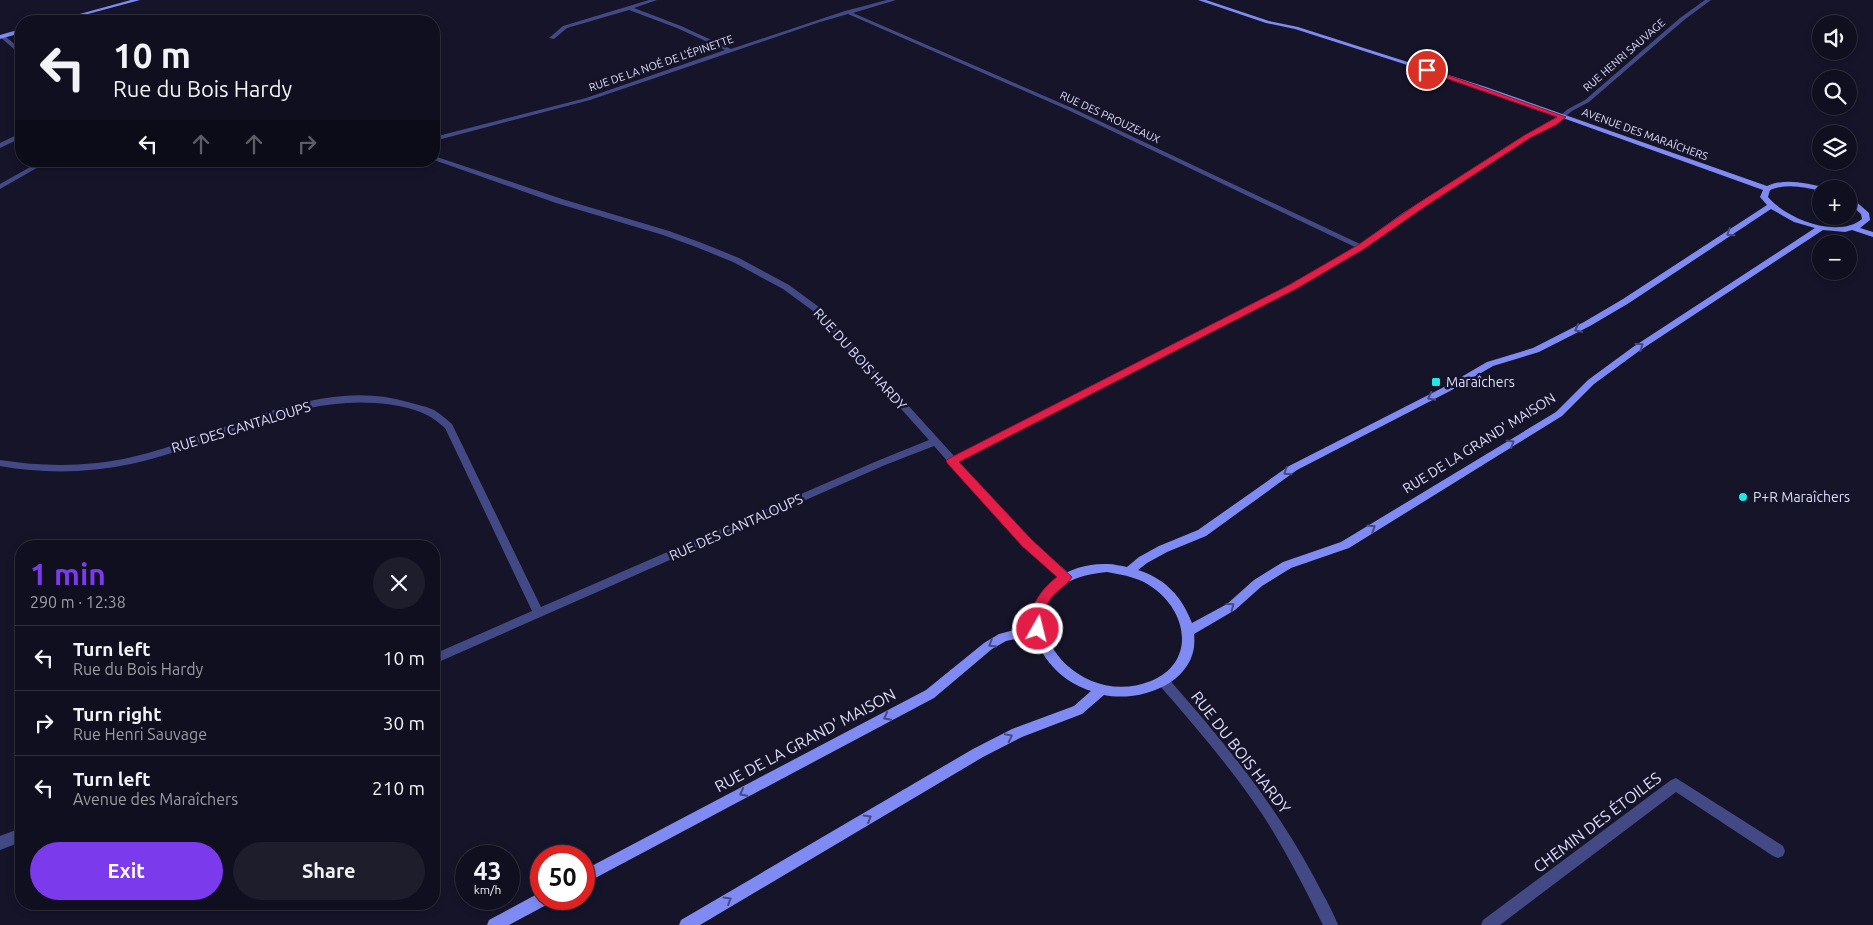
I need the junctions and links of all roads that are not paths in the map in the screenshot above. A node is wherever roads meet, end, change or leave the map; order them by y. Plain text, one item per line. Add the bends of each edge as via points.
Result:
1 (137, 0) edge
2 (654, 0) edge
3 (893, 0) edge
4 (1201, 0) edge
5 (1708, 0) edge
6 (629, 8) junction
7 (847, 12) junction
8 (80, 15) edge
9 (15, 32) edge
10 (1, 36) edge
11 (552, 38) dead end
12 (15, 48) edge
13 (729, 50) junction
14 (1563, 117) junction
15 (440, 136) edge
16 (15, 138) edge
17 (0, 146) edge
18 (440, 160) edge
19 (35, 167) edge
20 (0, 187) edge
21 (1812, 188) edge
22 (1767, 189) junction
23 (1771, 206) junction
24 (1857, 206) edge
25 (1861, 209) junction
26 (1873, 214) edge
27 (1822, 227) junction
28 (1852, 228) junction
29 (1873, 235) edge
30 (1361, 247) junction
31 (934, 442) junction
32 (952, 461) junction
33 (0, 463) edge
34 (1130, 572) junction
35 (1066, 577) junction
36 (539, 614) junction
37 (1038, 629) junction
38 (1189, 631) junction
39 (440, 656) edge
40 (1163, 682) junction
41 (1102, 689) junction
42 (15, 837) edge
43 (0, 843) edge
44 (1778, 851) dead end
45 (595, 871) edge
46 (530, 906) edge
47 (494, 925) edge
48 (686, 925) edge
49 (1331, 925) edge
50 (1488, 925) edge

1 - 8 main road
2 - 6 street
3 - 7 street, RUE DE LA NOÉ DE L'ÉPINETTE
4 - 14 main road, AVENUE DES MARAÎCHERS via 1474,85
5 - 14 street, RUE HENRI SAUVAGE via 1587,101
6 - 11 street via 565,28
6 - 13 street
7 - 13 street, RUE DE LA NOÉ DE L'ÉPINETTE
7 - 30 street, RUE DES PROUZEAUX via 1070,109
9 - 10 main road
10 - 12 street
13 - 15 street, RUE DE LA NOÉ DE L'ÉPINETTE via 588,99
14 - 22 main road, AVENUE DES MARAÎCHERS
14 - 30 street, RUE HENRI SAUVAGE via 1527,136
16 - 17 street
18 - 31 street, RUE DU BOIS HARDY via 674,236 736,260 786,287 816,309
19 - 20 street
21 - 22 main road via 1786,184
22 - 23 main road via 1764,197
23 - 27 main road via 1793,219
23 -> 34 main road via 1587,324 1536,350 1490,364 1293,468 1202,533 1142,560
24 - 25 main road
25 - 26 main road
25 - 28 main road via 1866,220
27 - 28 main road
38 -> 27 main road, RUE DE LA GRAND' MAISON via 1231,607 1258,583 1287,565 1345,545 1559,414 1592,382 1628,355
28 - 29 main road
30 - 32 street, RUE HENRI SAUVAGE via 1293,287
31 - 32 street, RUE DU BOIS HARDY
31 - 36 street, RUE DES CANTALOUPS
32 - 35 street, RUE DU BOIS HARDY via 1027,543
33 - 36 street, RUE DES CANTALOUPS via 34,468 113,464 149,456 302,406 349,399 391,401 428,411 449,426
34 - 35 main road via 1107,568 1086,570
34 - 38 main road via 1146,577 1173,597 1184,613
35 - 37 main road via 1043,599
36 - 39 street, RUE DES CANTALOUPS
37 - 41 main road via 1045,649 1059,666 1078,680
37 -> 45 main road, RUE DE LA GRAND' MAISON via 1003,637 930,694
38 - 40 main road via 1188,650 1179,668
40 - 41 main road via 1144,689
40 - 49 street, RUE DU BOIS HARDY via 1208,732 1256,794 1286,841
48 -> 41 main road via 978,753 1017,733 1078,710
42 - 43 street
44 - 50 street, CHEMIN DES ÉTOILES via 1676,784
46 - 47 main road

